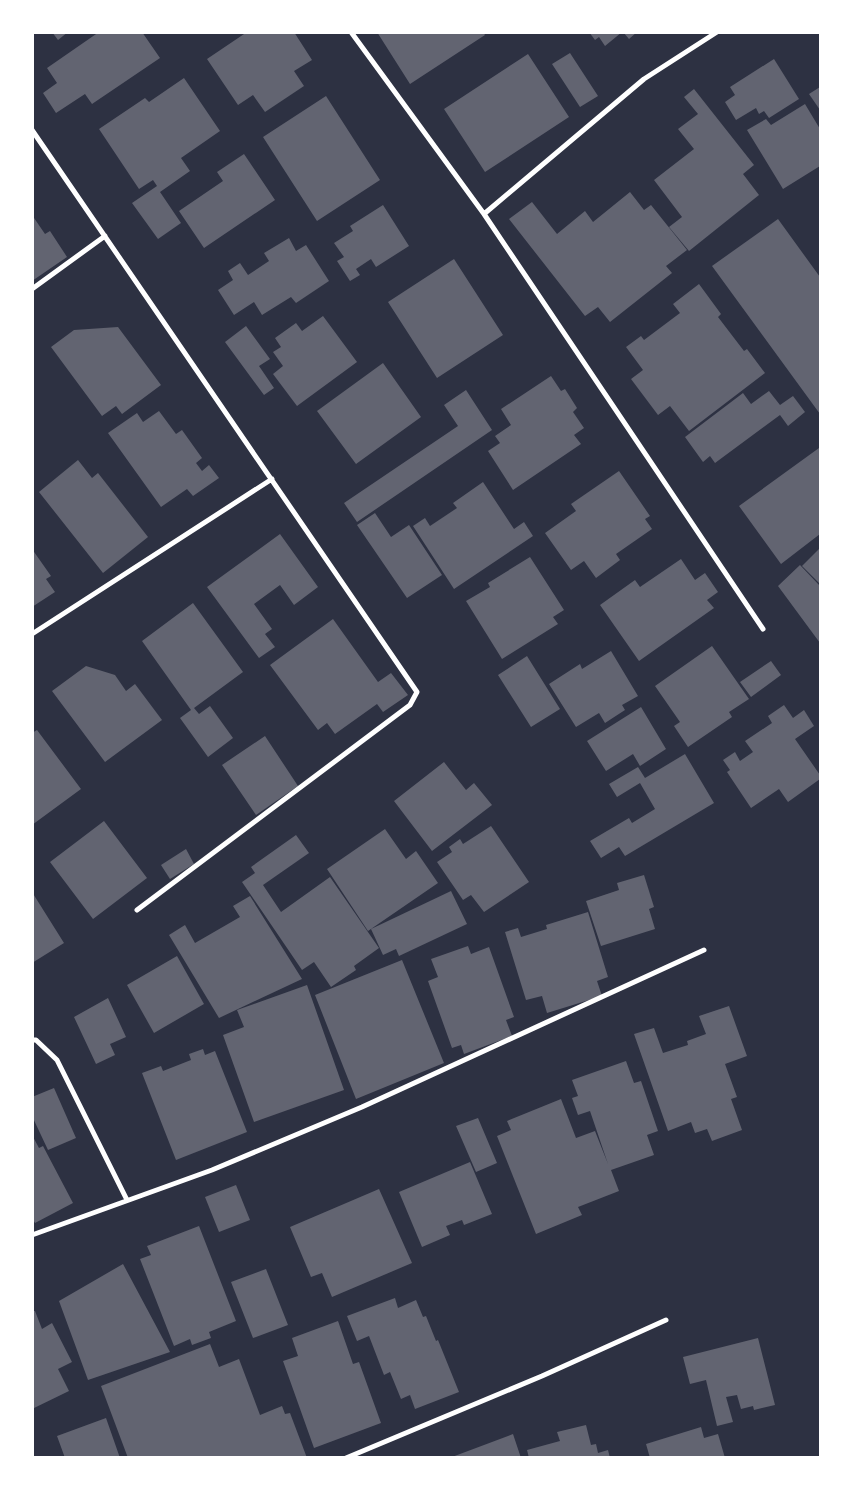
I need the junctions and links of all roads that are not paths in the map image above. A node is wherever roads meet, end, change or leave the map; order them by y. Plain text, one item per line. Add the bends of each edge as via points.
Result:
1 (352, 32) edge
2 (717, 32) edge
3 (32, 130) edge
4 (484, 214) junction
5 (105, 236) junction
6 (32, 289) edge
7 (272, 479) junction
8 (763, 629) dead end
9 (32, 634) edge
10 (137, 910) dead end
11 (704, 950) dead end
12 (32, 1040) edge
13 (127, 1200) junction
14 (32, 1234) edge
15 (666, 1320) dead end
16 (346, 1458) edge

1 - 4 street
2 - 4 street via 644,79
3 - 5 street
4 - 8 street
5 - 6 street
5 - 7 street
7 - 9 street
7 - 10 street via 417,692 410,705
11 - 13 street via 362,1107 212,1170
12 - 13 street via 57,1060
13 - 14 street
15 - 16 street

